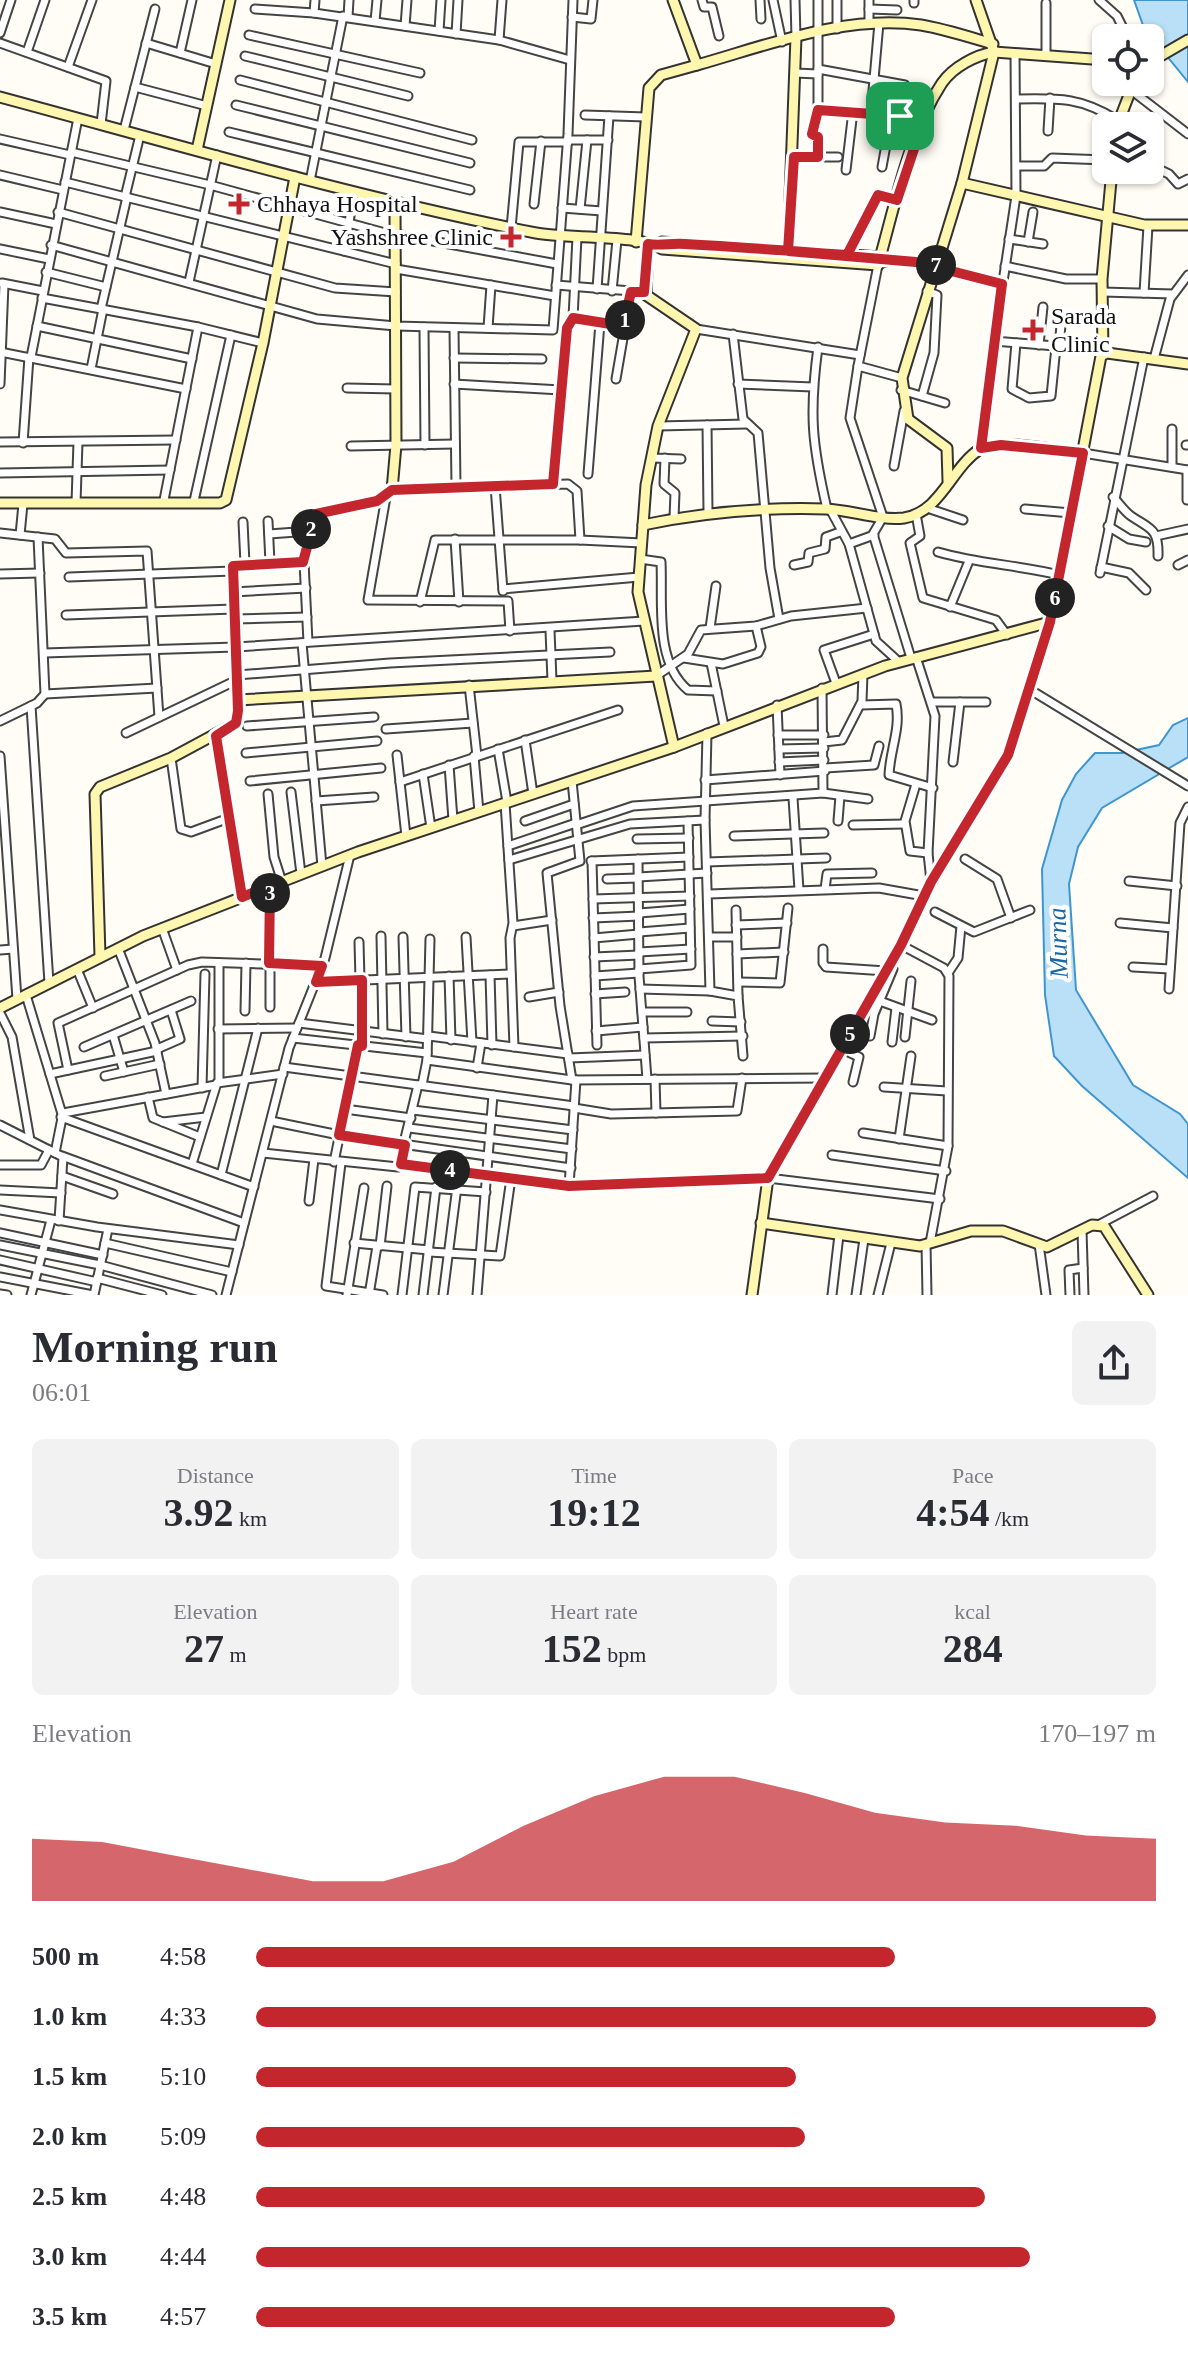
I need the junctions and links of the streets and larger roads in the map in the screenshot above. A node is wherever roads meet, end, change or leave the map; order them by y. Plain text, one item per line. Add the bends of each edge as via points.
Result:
1 (11, 0) edge
2 (45, 0) edge
3 (92, 0) edge
4 (192, 0) edge
5 (230, 0) edge
6 (276, 0) edge
7 (315, 0) edge
8 (349, 0) edge
9 (377, 0) edge
10 (407, 0) edge
11 (441, 0) edge
12 (458, 0) edge
13 (502, 0) edge
14 (573, 0) edge
15 (593, 0) edge
16 (673, 0) edge
17 (702, 0) edge
18 (760, 0) edge
19 (773, 0) edge
20 (795, 0) edge
21 (818, 0) edge
22 (837, 0) edge
23 (976, 0) edge
24 (1099, 0) edge
25 (1046, 3) dead end
26 (869, 4) edge
27 (155, 9) dead end
28 (255, 9) dead end
29 (275, 10) junction
30 (897, 10) dead end
31 (314, 13) junction
32 (345, 16) junction
33 (572, 17) junction
34 (761, 19) dead end
35 (375, 21) junction
36 (874, 23) junction
37 (1121, 24) edge
38 (405, 26) junction
39 (837, 29) junction
40 (439, 31) junction
41 (819, 32) junction
42 (0, 33) edge
43 (456, 34) junction
44 (249, 35) dead end
45 (719, 36) dead end
46 (796, 37) junction
47 (499, 40) junction
48 (1188, 40) edge
49 (782, 42) junction
50 (0, 43) edge
51 (146, 43) junction
52 (994, 48) junction
53 (27, 52) junction
54 (180, 53) junction
55 (336, 53) junction
56 (1015, 53) junction
57 (1046, 55) junction
58 (1164, 55) edge
59 (245, 56) dead end
60 (1092, 59) edge
61 (570, 60) junction
62 (216, 64) junction
63 (697, 65) junction
64 (68, 67) junction
65 (818, 71) junction
66 (420, 73) dead end
67 (795, 73) junction
68 (331, 78) junction
69 (874, 78) junction
70 (240, 80) dead end
71 (905, 85) dead end
72 (135, 87) junction
73 (408, 96) dead end
74 (1144, 96) edge
75 (1050, 98) junction
76 (1016, 99) junction
77 (1, 101) edge
78 (326, 102) junction
79 (236, 105) dead end
80 (207, 106) junction
81 (818, 110) junction
82 (853, 111) junction
83 (1102, 112) edge
84 (871, 113) junction
85 (585, 115) dead end
86 (609, 116) junction
87 (646, 117) junction
88 (78, 118) junction
89 (923, 122) junction
90 (101, 124) junction
91 (321, 128) junction
92 (124, 130) junction
93 (1048, 131) dead end
94 (229, 132) dead end
95 (1188, 134) edge
96 (140, 135) junction
97 (0, 139) edge
98 (917, 139) junction
99 (472, 140) dead end
100 (587, 140) junction
101 (608, 140) junction
102 (541, 141) junction
103 (568, 141) junction
104 (197, 150) junction
105 (71, 153) junction
106 (217, 155) junction
107 (315, 155) junction
108 (794, 157) junction
109 (818, 157) junction
110 (838, 157) dead end
111 (1092, 159) edge
112 (470, 163) dead end
113 (132, 166) junction
114 (1017, 166) junction
115 (882, 167) dead end
116 (846, 170) dead end
117 (1164, 172) edge
118 (0, 175) edge
119 (295, 177) junction
120 (1188, 179) edge
121 (310, 181) junction
122 (962, 183) junction
123 (1111, 184) edge
124 (210, 185) junction
125 (64, 186) junction
126 (470, 190) dead end
127 (354, 193) junction
128 (1016, 196) junction
129 (126, 197) junction
130 (897, 200) junction
131 (395, 202) junction
132 (534, 204) dead end
133 (562, 208) junction
134 (289, 209) junction
135 (580, 209) junction
136 (602, 211) junction
137 (0, 212) edge
138 (58, 212) junction
139 (1033, 212) dead end
140 (202, 216) junction
141 (1108, 216) junction
142 (56, 224) junction
143 (349, 225) junction
144 (1188, 225) edge
145 (1148, 226) junction
146 (511, 228) junction
147 (119, 231) junction
148 (396, 235) junction
149 (284, 236) junction
150 (559, 236) junction
151 (577, 237) junction
152 (600, 239) junction
153 (1009, 239) junction
154 (617, 240) junction
155 (636, 242) junction
156 (1028, 242) junction
157 (1043, 244) dead end
158 (51, 245) junction
159 (653, 245) junction
160 (0, 249) edge
161 (706, 249) junction
162 (196, 250) junction
163 (344, 251) junction
164 (788, 251) junction
165 (847, 255) junction
166 (49, 259) junction
167 (882, 261) junction
168 (112, 262) junction
169 (557, 264) junction
170 (936, 265) junction
171 (1005, 266) junction
172 (396, 267) junction
173 (46, 272) junction
174 (277, 273) junction
175 (1188, 275) edge
176 (1102, 279) junction
177 (189, 282) junction
178 (2, 283) edge
179 (1002, 284) junction
180 (491, 285) junction
181 (556, 285) junction
182 (106, 287) junction
183 (574, 287) junction
184 (597, 289) junction
185 (612, 291) junction
186 (927, 291) junction
187 (396, 292) junction
188 (631, 292) junction
189 (644, 292) junction
190 (1103, 292) junction
191 (1144, 293) junction
192 (42, 294) junction
193 (1173, 294) junction
194 (555, 296) junction
195 (270, 304) junction
196 (1043, 307) dead end
197 (102, 309) junction
198 (1062, 314) dead end
199 (573, 318) junction
200 (600, 323) junction
201 (37, 326) junction
202 (396, 326) junction
203 (623, 326) junction
204 (198, 327) junction
205 (424, 327) junction
206 (454, 328) junction
207 (488, 328) junction
208 (696, 329) junction
209 (733, 334) junction
210 (231, 335) junction
211 (97, 339) junction
212 (994, 341) junction
213 (263, 343) junction
214 (1016, 343) junction
215 (1039, 345) junction
216 (818, 347) junction
217 (1058, 347) junction
218 (0, 352) edge
219 (1103, 352) junction
220 (860, 355) junction
221 (30, 357) junction
222 (454, 358) junction
223 (1149, 358) junction
224 (192, 359) junction
225 (542, 359) dead end
226 (1188, 364) edge
227 (858, 366) junction
228 (91, 369) junction
229 (902, 378) junction
230 (616, 379) dead end
231 (0, 384) edge
232 (454, 384) junction
233 (738, 384) junction
234 (813, 387) junction
235 (347, 388) dead end
236 (186, 389) junction
237 (396, 389) junction
238 (561, 390) junction
239 (901, 390) junction
240 (922, 396) junction
241 (945, 403) dead end
242 (904, 411) junction
243 (749, 424) junction
244 (707, 425) junction
245 (658, 426) junction
246 (1172, 429) dead end
247 (176, 440) junction
248 (0, 442) edge
249 (78, 442) junction
250 (23, 443) junction
251 (455, 444) junction
252 (396, 445) junction
253 (425, 445) junction
254 (351, 446) dead end
255 (981, 448) junction
256 (1083, 453) junction
257 (652, 458) junction
258 (665, 458) junction
259 (681, 459) dead end
260 (1121, 460) junction
261 (894, 466) dead end
262 (1172, 467) junction
263 (170, 470) junction
264 (1188, 470) edge
265 (77, 471) junction
266 (0, 473) edge
267 (588, 474) dead end
268 (948, 481) junction
269 (553, 484) junction
270 (495, 486) junction
271 (456, 487) junction
272 (389, 494) junction
273 (1113, 497) junction
274 (164, 500) junction
275 (1187, 500) edge
276 (194, 501) junction
277 (0, 503) edge
278 (76, 503) junction
279 (23, 504) junction
280 (763, 507) junction
281 (927, 508) junction
282 (828, 509) junction
283 (1025, 509) dead end
284 (708, 511) junction
285 (1071, 513) junction
286 (916, 514) junction
287 (883, 517) junction
288 (674, 518) junction
289 (963, 520) dead end
290 (268, 521) dead end
291 (243, 522) dead end
292 (643, 525) junction
293 (1108, 526) junction
294 (1188, 529) edge
295 (310, 531) junction
296 (840, 532) junction
297 (0, 533) edge
298 (269, 534) junction
299 (20, 535) junction
300 (874, 535) junction
301 (1156, 536) junction
302 (38, 537) junction
303 (499, 538) junction
304 (455, 539) junction
305 (580, 540) junction
306 (1146, 542) dead end
307 (642, 543) junction
308 (849, 544) junction
309 (938, 552) dead end
310 (1158, 556) dead end
311 (640, 559) junction
312 (1188, 560) edge
313 (969, 561) junction
314 (304, 562) junction
315 (270, 563) junction
316 (245, 564) junction
317 (794, 565) dead end
318 (1178, 565) dead end
319 (233, 571) junction
320 (40, 573) junction
321 (0, 574) edge
322 (150, 574) junction
323 (1059, 575) junction
324 (69, 577) dead end
325 (639, 577) junction
326 (716, 586) dead end
327 (306, 588) junction
328 (503, 589) junction
329 (1146, 590) dead end
330 (233, 592) junction
331 (504, 601) junction
332 (420, 602) junction
333 (459, 602) junction
334 (950, 607) junction
335 (867, 608) junction
336 (152, 612) junction
337 (234, 614) junction
338 (66, 615) dead end
339 (307, 617) junction
340 (779, 619) junction
341 (644, 621) junction
342 (1050, 622) junction
343 (756, 626) junction
344 (710, 628) junction
345 (550, 630) junction
346 (510, 631) junction
347 (874, 634) junction
348 (1007, 635) junction
349 (305, 642) junction
350 (236, 647) junction
351 (155, 651) junction
352 (610, 652) dead end
353 (44, 653) junction
354 (551, 655) junction
355 (684, 658) junction
356 (913, 658) junction
357 (899, 662) junction
358 (711, 663) junction
359 (669, 668) junction
360 (304, 669) junction
361 (863, 674) junction
362 (656, 676) junction
363 (237, 677) junction
364 (552, 681) junction
365 (836, 683) junction
366 (469, 685) junction
367 (157, 688) junction
368 (822, 688) junction
369 (1029, 689) junction
370 (717, 691) junction
371 (45, 694) junction
372 (306, 696) junction
373 (238, 700) junction
374 (932, 702) junction
375 (960, 702) junction
376 (986, 702) dead end
377 (777, 705) junction
378 (861, 705) junction
379 (31, 706) junction
380 (618, 710) dead end
381 (159, 717) junction
382 (374, 717) dead end
383 (0, 721) edge
384 (309, 722) junction
385 (473, 723) junction
386 (247, 726) dead end
387 (724, 726) junction
388 (386, 729) dead end
389 (126, 733) dead end
390 (707, 733) junction
391 (778, 735) junction
392 (216, 736) junction
393 (525, 740) junction
394 (377, 741) dead end
395 (824, 742) junction
396 (879, 746) dead end
397 (311, 747) junction
398 (674, 747) junction
399 (498, 749) junction
400 (779, 749) junction
401 (246, 753) dead end
402 (397, 755) dead end
403 (0, 756) edge
404 (476, 756) junction
405 (171, 758) junction
406 (779, 762) junction
407 (953, 762) dead end
408 (449, 765) junction
409 (825, 766) junction
410 (381, 768) dead end
411 (423, 774) junction
412 (314, 775) junction
413 (780, 775) junction
414 (705, 780) junction
415 (250, 781) dead end
416 (572, 781) junction
417 (400, 782) junction
418 (916, 784) junction
419 (1188, 786) edge
420 (933, 788) junction
421 (291, 792) dead end
422 (823, 793) junction
423 (268, 794) dead end
424 (533, 794) junction
425 (840, 796) junction
426 (374, 797) dead end
427 (793, 798) junction
428 (868, 799) dead end
429 (316, 801) junction
430 (506, 803) junction
431 (574, 804) junction
432 (705, 804) junction
433 (1188, 807) edge
434 (479, 812) junction
435 (229, 818) junction
436 (453, 820) junction
437 (705, 820) junction
438 (525, 821) dead end
439 (688, 821) junction
440 (838, 821) dead end
441 (576, 824) junction
442 (905, 824) junction
443 (853, 825) dead end
444 (431, 828) junction
445 (824, 833) dead end
446 (795, 834) junction
447 (406, 836) junction
448 (734, 836) dead end
449 (578, 838) junction
450 (689, 838) junction
451 (637, 839) dead end
452 (508, 846) junction
453 (928, 853) junction
454 (350, 855) junction
455 (689, 857) junction
456 (826, 858) dead end
457 (638, 859) junction
458 (796, 859) junction
459 (965, 859) dead end
460 (509, 860) junction
461 (580, 861) junction
462 (592, 861) junction
463 (707, 862) junction
464 (322, 866) junction
465 (707, 873) junction
466 (872, 873) dead end
467 (301, 874) junction
468 (689, 874) junction
469 (638, 878) junction
470 (607, 879) dead end
471 (1129, 881) dead end
472 (282, 882) junction
473 (931, 882) junction
474 (270, 886) junction
475 (1177, 886) junction
476 (825, 889) junction
477 (799, 890) junction
478 (709, 894) junction
479 (690, 896) junction
480 (924, 896) junction
481 (242, 897) junction
482 (638, 897) junction
483 (593, 899) junction
484 (788, 908) dead end
485 (690, 909) junction
486 (736, 910) dead end
487 (1030, 910) dead end
488 (935, 912) dead end
489 (639, 914) junction
490 (593, 918) junction
491 (1011, 918) junction
492 (552, 920) junction
493 (787, 923) junction
494 (1120, 923) dead end
495 (736, 925) junction
496 (513, 926) junction
497 (961, 926) junction
498 (162, 928) junction
499 (690, 928) junction
500 (1173, 928) junction
501 (639, 933) junction
502 (381, 936) dead end
503 (403, 937) dead end
504 (466, 937) dead end
505 (709, 937) junction
506 (737, 937) junction
507 (594, 938) junction
508 (430, 939) dead end
509 (359, 942) dead end
510 (901, 945) junction
511 (118, 948) junction
512 (13, 949) junction
513 (691, 949) junction
514 (823, 949) dead end
515 (0, 950) edge
516 (784, 952) junction
517 (639, 953) junction
518 (737, 954) junction
519 (100, 956) junction
520 (594, 957) junction
521 (219, 963) junction
522 (246, 963) junction
523 (269, 963) junction
524 (322, 966) junction
525 (1133, 967) dead end
526 (77, 969) junction
527 (1170, 969) junction
528 (177, 970) junction
529 (890, 970) junction
530 (639, 971) junction
531 (948, 973) junction
532 (205, 974) dead end
533 (511, 974) junction
534 (490, 975) junction
535 (449, 976) junction
536 (468, 976) junction
537 (595, 976) junction
538 (429, 977) junction
539 (404, 978) junction
540 (382, 979) junction
541 (361, 980) junction
542 (911, 981) dead end
543 (316, 982) junction
544 (738, 982) junction
545 (49, 983) junction
546 (134, 988) junction
547 (640, 989) junction
548 (1169, 989) dead end
549 (710, 991) junction
550 (559, 992) junction
551 (625, 992) dead end
552 (595, 994) junction
553 (738, 996) junction
554 (22, 997) junction
555 (529, 997) dead end
556 (875, 999) junction
557 (191, 1001) dead end
558 (270, 1007) dead end
559 (93, 1008) junction
560 (896, 1008) junction
561 (0, 1010) edge
562 (171, 1010) junction
563 (245, 1011) dead end
564 (642, 1012) junction
565 (687, 1012) dead end
566 (907, 1012) junction
567 (146, 1020) junction
568 (932, 1020) dead end
569 (712, 1021) dead end
570 (741, 1022) junction
571 (298, 1026) junction
572 (643, 1027) junction
573 (258, 1028) junction
574 (218, 1029) junction
575 (596, 1031) junction
576 (362, 1032) junction
577 (383, 1034) junction
578 (113, 1035) junction
579 (743, 1036) junction
580 (870, 1036) dead end
581 (406, 1037) junction
582 (905, 1037) dead end
583 (293, 1038) junction
584 (428, 1038) junction
585 (644, 1038) junction
586 (451, 1040) junction
587 (892, 1042) dead end
588 (476, 1043) junction
589 (492, 1045) junction
590 (597, 1045) dead end
591 (360, 1046) junction
592 (84, 1047) dead end
593 (514, 1047) junction
594 (842, 1049) junction
595 (157, 1050) junction
596 (645, 1055) junction
597 (427, 1056) junction
598 (568, 1056) junction
599 (743, 1056) dead end
600 (911, 1056) dead end
601 (120, 1059) junction
602 (160, 1064) junction
603 (477, 1068) junction
604 (68, 1070) junction
605 (283, 1070) junction
606 (124, 1072) junction
607 (50, 1074) junction
608 (352, 1075) junction
609 (105, 1076) dead end
610 (247, 1078) junction
611 (742, 1078) junction
612 (825, 1078) junction
613 (651, 1079) junction
614 (574, 1080) junction
615 (853, 1082) dead end
616 (217, 1083) junction
617 (420, 1085) junction
618 (884, 1087) dead end
619 (202, 1088) junction
620 (907, 1088) junction
621 (947, 1091) junction
622 (166, 1094) junction
623 (493, 1095) junction
624 (148, 1097) junction
625 (574, 1107) junction
626 (345, 1109) junction
627 (656, 1113) junction
628 (412, 1114) junction
629 (62, 1116) junction
630 (206, 1117) junction
631 (490, 1120) junction
632 (271, 1121) junction
633 (160, 1122) junction
634 (0, 1125) edge
635 (409, 1128) junction
636 (573, 1130) junction
637 (863, 1133) dead end
638 (339, 1135) junction
639 (200, 1137) junction
640 (490, 1139) junction
641 (899, 1139) junction
642 (30, 1140) junction
643 (405, 1145) junction
644 (948, 1146) junction
645 (572, 1149) junction
646 (56, 1153) junction
647 (263, 1153) junction
648 (832, 1155) dead end
649 (489, 1156) junction
650 (314, 1159) junction
651 (338, 1162) junction
652 (192, 1164) junction
653 (401, 1164) junction
654 (0, 1165) edge
655 (571, 1168) junction
656 (459, 1171) junction
657 (946, 1171) junction
658 (221, 1175) junction
659 (488, 1175) junction
660 (62, 1176) junction
661 (511, 1178) junction
662 (768, 1178) junction
663 (387, 1186) dead end
664 (569, 1186) junction
665 (254, 1187) junction
666 (436, 1187) junction
667 (364, 1188) dead end
668 (457, 1189) junction
669 (0, 1190) edge
670 (486, 1192) junction
671 (61, 1193) junction
672 (113, 1194) dead end
673 (1153, 1196) dead end
674 (940, 1199) junction
675 (309, 1201) dead end
676 (0, 1210) edge
677 (55, 1220) junction
678 (244, 1223) junction
679 (761, 1223) junction
680 (1097, 1225) junction
681 (108, 1229) junction
682 (1082, 1231) junction
683 (0, 1233) edge
684 (839, 1235) junction
685 (864, 1239) junction
686 (45, 1241) junction
687 (105, 1243) junction
688 (354, 1243) junction
689 (891, 1243) junction
690 (928, 1243) junction
691 (1039, 1244) junction
692 (0, 1245) edge
693 (239, 1245) junction
694 (378, 1246) junction
695 (406, 1248) junction
696 (429, 1251) junction
697 (449, 1253) junction
698 (41, 1254) junction
699 (103, 1255) junction
700 (482, 1255) junction
701 (0, 1260) edge
702 (100, 1265) junction
703 (1083, 1268) junction
704 (37, 1270) junction
705 (232, 1272) junction
706 (0, 1277) edge
707 (97, 1280) junction
708 (33, 1284) junction
709 (348, 1292) edge
710 (0, 1294) edge
711 (370, 1294) edge
712 (7, 1295) edge
713 (31, 1295) edge
714 (94, 1295) edge
715 (162, 1295) edge
716 (212, 1295) edge
717 (226, 1295) edge
718 (383, 1295) edge
719 (402, 1295) edge
720 (423, 1295) edge
721 (443, 1295) edge
722 (477, 1295) edge
723 (752, 1295) edge
724 (832, 1295) edge
725 (856, 1295) edge
726 (878, 1295) edge
727 (927, 1295) edge
728 (1046, 1295) edge
729 (1070, 1295) edge
730 (1084, 1295) edge
731 (1148, 1295) edge

1 - 42 street
2 - 53 street
3 - 64 street
4 - 54 street
5 - 62 street
6 - 29 street
7 - 31 street
8 - 32 street
9 - 35 street
10 - 38 street
11 - 40 street
12 - 43 street
13 - 47 street
14 - 33 street
15 - 33 street via 591,19
16 - 63 street
17 - 45 street via 704,7 712,7
18 - 34 street
19 - 49 street
20 - 46 street
21 - 41 street
22 - 39 street
23 - 52 street
24 - 37 street
25 - 57 street
26 - 30 street
26 - 36 street
27 - 51 street
28 - 29 street
29 - 31 street
31 - 32 street
32 - 35 street
32 - 55 street
33 - 61 street
35 - 38 street
36 - 39 street
36 - 52 street via 921,25
36 - 69 street
38 - 40 street
39 - 41 street
40 - 43 street
41 - 46 street
41 - 65 street
43 - 47 street
44 - 55 street
46 - 49 street
46 - 67 street
47 - 61 street
48 - 58 street
49 - 63 street
50 - 53 street
51 - 54 street
51 - 72 street
52 - 56 street
52 - 89 street via 948,77
52 - 122 street
53 - 64 street
54 - 62 street
55 - 66 street
55 - 68 street
56 - 57 street
56 - 76 street
57 - 60 street
59 - 68 street
61 - 103 street
62 - 80 street
63 - 87 street via 655,78
64 - 90 street via 106,81
65 - 67 street
65 - 69 street
65 - 81 street
67 - 108 street
68 - 73 street
68 - 78 street
69 - 71 street
69 - 84 street
70 - 78 street
72 - 80 street
72 - 92 street
74 - 95 street
75 - 76 street
75 - 83 street via 1090,103
75 - 93 street
76 - 114 street
77 - 88 street
78 - 91 street
78 - 99 street
79 - 91 street
80 - 104 street
81 - 82 street
81 - 109 street via 812,134 818,137
82 - 84 street
82 - 116 street
84 - 89 street
85 - 86 street
86 - 87 street
86 - 101 street
87 - 155 street
88 - 90 street
88 - 105 street
89 - 98 street
90 - 92 street
91 - 107 street
91 - 112 street
92 - 96 street
94 - 107 street
96 - 104 street
96 - 113 street
97 - 105 street
98 - 115 street via 888,134
98 - 130 street
100 - 101 street
100 - 103 street
100 - 135 street
101 - 136 street
102 - 103 street
102 - 132 street
102 - 146 street via 523,140 518,145
103 - 133 street
104 - 106 street
105 - 113 street
105 - 125 street
106 - 119 street
106 - 124 street
107 - 121 street
107 - 126 street
108 - 109 street
108 - 164 street
109 - 110 street
111 - 114 street via 1052,158 1044,166
113 - 124 street
113 - 129 street
114 - 128 street
117 - 120 street via 1178,184
118 - 125 street
119 - 121 street
119 - 134 street
121 - 127 street
122 - 128 street
122 - 170 street
123 - 141 street
124 - 134 street
124 - 140 street
125 - 129 street
125 - 138 street
127 - 131 street
127 - 143 street
128 - 141 street
128 - 153 street
129 - 140 street
129 - 147 street
130 - 165 street via 878,195
130 - 167 street
131 - 146 street
131 - 148 street
133 - 135 street
133 - 150 street
134 - 143 street
134 - 149 street
135 - 136 street
136 - 152 street
137 - 142 street
138 - 142 street
138 - 147 street
139 - 156 street
140 - 149 street
140 - 162 street
141 - 145 street
141 - 176 street
142 - 158 street
143 - 148 street
143 - 163 street
144 - 145 street
145 - 191 street
146 - 150 street
147 - 162 street
147 - 168 street
148 - 169 street
148 - 172 street
149 - 163 street
149 - 174 street
150 - 151 street
150 - 169 street
151 - 152 street
151 - 183 street
152 - 154 street
152 - 184 street
153 - 156 street
153 - 171 street
154 - 155 street
154 - 185 street
155 - 159 street
156 - 157 street
158 - 166 street
158 - 168 street
159 - 161 street
159 - 189 street
160 - 166 street
161 - 164 street
161 - 167 street
162 - 174 street
162 - 177 street
163 - 172 street
164 - 165 street
165 - 167 street
166 - 173 street
167 - 170 street
167 - 220 street
168 - 177 street
168 - 182 street
169 - 181 street
170 - 179 street
170 - 186 street
171 - 176 street via 1066,279
171 - 179 street
172 - 180 street
172 - 187 street
173 - 182 street
173 - 192 street
174 - 187 street via 341,289
174 - 195 street
175 - 193 street
176 - 190 street
177 - 195 street
178 - 192 street
178 - 218 street
179 - 212 street
180 - 194 street
180 - 207 street
181 - 183 street
181 - 194 street
182 - 197 street
183 - 184 street
183 - 199 street
184 - 185 street
185 - 188 street
186 - 229 street
186 - 240 street via 937,295 935,345
187 - 202 street
188 - 189 street
188 - 203 street
189 - 208 street
190 - 191 street
190 - 219 street
191 - 193 street
192 - 197 street
192 - 201 street
193 - 223 street
194 - 207 street via 553,330
195 - 202 street via 317,319
195 - 213 street
196 - 215 street
197 - 204 street
197 - 211 street
198 - 217 street
199 - 200 street
199 - 238 street via 567,328
200 - 203 street
200 - 267 street
201 - 211 street
201 - 221 street
202 - 205 street
202 - 237 street
203 - 230 street
204 - 210 street
204 - 224 street
205 - 206 street
205 - 253 street
206 - 207 street
206 - 222 street
208 - 209 street
208 - 245 street
209 - 216 street
209 - 233 street
210 - 213 street
210 - 276 street
211 - 224 street
211 - 228 street
212 - 214 street
212 - 255 street
213 - 276 street via 228,496 220,503
214 - 215 street
214 - 217 street via 1012,389 1029,398 1051,396
215 - 217 street
216 - 220 street
216 - 234 street
217 - 219 street
218 - 221 street
218 - 231 street
219 - 223 street
219 - 256 street
220 - 227 street
221 - 228 street
221 - 250 street
222 - 225 street
222 - 232 street
223 - 226 street
223 - 260 street
224 - 236 street
227 - 229 street
227 - 287 street via 850,418
228 - 236 street
229 - 239 street
232 - 238 street
232 - 251 street
233 - 234 street
233 - 243 street via 743,419
234 - 282 street via 812,440
235 - 237 street
236 - 247 street
237 - 252 street
238 - 269 street
239 - 240 street
239 - 242 street
240 - 241 street
242 - 261 street
242 - 268 street via 911,424 947,448
243 - 244 street
243 - 280 street via 758,433
244 - 245 street
244 - 284 street
245 - 257 street
246 - 262 street
247 - 249 street
247 - 263 street
248 - 250 street
249 - 250 street
249 - 265 street
251 - 253 street
251 - 271 street
252 - 253 street
252 - 254 street
252 - 272 street
255 - 256 street
255 - 268 street
256 - 260 street
256 - 285 street
257 - 258 street
257 - 292 street
258 - 259 street
258 - 288 street via 664,484 675,491
260 - 262 street
260 - 273 street
262 - 264 street
263 - 265 street
263 - 274 street
264 - 275 street
265 - 266 street
265 - 278 street
268 - 281 street
269 - 270 street
269 - 305 street via 571,485 577,491
270 - 271 street
270 - 303 street
271 - 272 street
272 - 295 street via 316,514
272 - 332 street via 368,600
273 - 293 street
273 - 301 street
274 - 276 street
274 - 278 street
277 - 279 street
278 - 279 street
279 - 299 street
280 - 282 street
280 - 284 street
280 - 340 street
281 - 286 street
281 - 289 street
282 - 287 street
282 - 296 street
283 - 285 street
284 - 288 street
285 - 323 street
286 - 287 street
286 - 334 street via 920,536 910,543 922,596
287 - 300 street
288 - 292 street
290 - 298 street
291 - 316 street
292 - 307 street
293 - 306 street
293 - 329 street via 1101,570 1129,573
294 - 301 street
295 - 298 street
295 - 314 street
296 - 308 street
296 - 317 street via 826,537 825,549 809,553 808,562
297 - 299 street
298 - 315 street
299 - 302 street
300 - 308 street
300 - 356 street
301 - 310 street
302 - 320 street
302 - 322 street via 57,540 66,553 145,550
303 - 304 street
303 - 305 street
303 - 328 street
304 - 332 street via 433,542
304 - 333 street
305 - 307 street
307 - 311 street
308 - 335 street
309 - 313 street
311 - 325 street
311 - 359 street via 661,562
312 - 318 street
313 - 323 street
313 - 334 street
314 - 315 street
314 - 327 street
315 - 316 street
316 - 319 street
319 - 322 street
319 - 330 street
320 - 321 street
320 - 353 street
322 - 324 street
322 - 336 street
323 - 342 street
325 - 328 street
325 - 341 street
326 - 344 street
327 - 330 street
327 - 339 street
328 - 331 street
330 - 337 street
331 - 333 street
331 - 346 street via 509,603
332 - 333 street
334 - 348 street via 996,620
335 - 340 street
335 - 347 street
336 - 337 street
336 - 338 street
336 - 351 street
337 - 339 street
337 - 350 street
339 - 349 street
340 - 343 street
341 - 345 street
341 - 362 street
342 - 348 street
342 - 369 street
343 - 344 street
343 - 358 street via 758,653
344 - 355 street via 699,631
345 - 346 street
345 - 354 street
346 - 349 street
347 - 357 street via 878,645
347 - 365 street via 824,650
348 - 356 street
349 - 350 street
349 - 360 street
350 - 351 street
350 - 363 street
351 - 353 street
351 - 367 street
352 - 354 street
353 - 371 street
354 - 360 street
354 - 364 street
355 - 358 street
355 - 359 street
356 - 357 street
356 - 374 street
357 - 361 street
358 - 370 street
359 - 362 street
359 - 370 street via 688,690
360 - 363 street
360 - 372 street
361 - 365 street
361 - 378 street
362 - 364 street
362 - 398 street
363 - 373 street
363 - 381 street
364 - 366 street
365 - 368 street
366 - 372 street
366 - 385 street
367 - 371 street
367 - 381 street
368 - 377 street
368 - 395 street
369 - 419 street
369 - 473 street via 1008,755
370 - 387 street
371 - 379 street
372 - 373 street
372 - 384 street
373 - 392 street via 236,723
374 - 375 street
374 - 420 street
375 - 376 street
375 - 407 street
377 - 387 street
377 - 391 street
378 - 395 street via 841,741
378 - 418 street via 897,705 899,732 889,775
379 - 383 street
379 - 545 street
380 - 393 street
381 - 389 street
382 - 384 street
384 - 386 street
384 - 397 street
385 - 388 street
385 - 404 street
387 - 390 street
390 - 398 street
390 - 414 street
391 - 395 street
391 - 400 street
392 - 405 street
392 - 435 street
393 - 399 street
393 - 424 street
394 - 397 street
395 - 400 street
395 - 409 street
396 - 409 street via 874,765
397 - 401 street
397 - 412 street
398 - 416 street
399 - 404 street
399 - 430 street
400 - 406 street
402 - 417 street
403 - 512 street
404 - 408 street
404 - 434 street
405 - 435 street via 183,832
405 - 519 street via 100,787 95,794
406 - 409 street
406 - 413 street
408 - 411 street
408 - 436 street
409 - 413 street
409 - 422 street
410 - 412 street
411 - 417 street
411 - 444 street
412 - 415 street
412 - 429 street
413 - 414 street
414 - 432 street
416 - 424 street
416 - 431 street
417 - 447 street
418 - 420 street
418 - 442 street
420 - 453 street
421 - 467 street
422 - 425 street
422 - 427 street
423 - 472 street
424 - 430 street
425 - 428 street
425 - 440 street
426 - 429 street
427 - 432 street
427 - 446 street
429 - 464 street
430 - 434 street
430 - 452 street
431 - 438 street
431 - 441 street
432 - 437 street
432 - 441 street via 633,806
433 - 475 street via 1181,816
434 - 436 street
435 - 481 street
436 - 444 street
437 - 439 street
437 - 463 street
439 - 449 street via 630,824
439 - 450 street
441 - 449 street
441 - 452 street
442 - 443 street
442 - 453 street via 910,851
444 - 447 street
445 - 446 street
446 - 448 street
446 - 458 street
447 - 454 street
449 - 460 street
449 - 461 street
450 - 451 street
450 - 455 street
452 - 460 street
453 - 473 street
454 - 464 street
454 - 524 street
455 - 457 street
455 - 468 street
456 - 458 street
457 - 462 street
457 - 469 street
458 - 463 street
458 - 477 street
459 - 491 street via 997,879
460 - 496 street
461 - 462 street
461 - 492 street via 547,873
462 - 483 street
463 - 465 street
464 - 467 street
465 - 468 street
465 - 478 street
466 - 476 street via 825,875
467 - 472 street
468 - 469 street
468 - 479 street
469 - 470 street
469 - 482 street
471 - 475 street
472 - 474 street
473 - 480 street
474 - 481 street
474 - 523 street
475 - 500 street
476 - 477 street
476 - 480 street via 886,888
477 - 478 street
478 - 505 street
479 - 482 street
479 - 485 street
480 - 510 street
481 - 498 street
482 - 483 street
482 - 489 street
483 - 490 street
484 - 493 street
485 - 489 street
485 - 499 street
486 - 495 street
487 - 491 street
488 - 497 street
489 - 490 street
489 - 501 street
490 - 507 street
491 - 497 street via 979,932
492 - 496 street
492 - 550 street
493 - 495 street
493 - 516 street
494 - 500 street
495 - 506 street
496 - 533 street
497 - 531 street via 958,958
498 - 511 street
498 - 528 street
499 - 501 street
499 - 513 street
500 - 527 street
501 - 507 street
501 - 517 street
502 - 540 street
503 - 539 street
504 - 536 street
505 - 506 street
505 - 549 street
506 - 518 street
507 - 520 street
508 - 538 street
509 - 541 street
510 - 529 street
510 - 531 street
511 - 519 street
511 - 546 street
512 - 515 street
512 - 554 street
513 - 517 street
513 - 530 street via 690,967
514 - 529 street via 826,967
516 - 518 street
516 - 544 street via 780,983
517 - 520 street
517 - 530 street
518 - 544 street
519 - 526 street
520 - 537 street
521 - 522 street
521 - 528 street
521 - 574 street
522 - 523 street
522 - 563 street
523 - 524 street
523 - 558 street
524 - 543 street
525 - 527 street
526 - 545 street
526 - 559 street
527 - 548 street
528 - 546 street
529 - 556 street
530 - 537 street
530 - 547 street
531 - 621 street
532 - 619 street
533 - 534 street
533 - 593 street
534 - 536 street
534 - 589 street
535 - 536 street
535 - 538 street
535 - 586 street
536 - 588 street
537 - 552 street
538 - 539 street
538 - 584 street
539 - 540 street
539 - 581 street
540 - 541 street
540 - 577 street
541 - 543 street
541 - 576 street
542 - 566 street
543 - 571 street
544 - 553 street
545 - 554 street
546 - 559 street
546 - 567 street
547 - 549 street
547 - 564 street
549 - 553 street
550 - 555 street
550 - 598 street
551 - 552 street
552 - 575 street
553 - 570 street
554 - 561 street
554 - 607 street via 40,1032
556 - 560 street
556 - 580 street
556 - 594 street
557 - 562 street
559 - 604 street via 57,1025
560 - 566 street
560 - 587 street
561 - 642 street via 12,1037
562 - 567 street
562 - 595 street via 180,1039
564 - 565 street
564 - 572 street
566 - 568 street
566 - 582 street
567 - 578 street
567 - 595 street
569 - 570 street
570 - 579 street
571 - 573 street
571 - 576 street
571 - 583 street
572 - 575 street
572 - 585 street
573 - 574 street
573 - 610 street
574 - 616 street
575 - 590 street
576 - 577 street
576 - 591 street
577 - 581 street
578 - 592 street
578 - 601 street
579 - 585 street
579 - 599 street
581 - 584 street
583 - 591 street
583 - 605 street
584 - 586 street
584 - 597 street
585 - 596 street
586 - 588 street
588 - 589 street
588 - 603 street
589 - 593 street
591 - 597 street
591 - 608 street
593 - 598 street
594 - 612 street
594 - 615 street via 859,1057
595 - 601 street
595 - 602 street
596 - 598 street
596 - 613 street
597 - 603 street
597 - 617 street
598 - 614 street
600 - 620 street
601 - 604 street
601 - 606 street
602 - 606 street
602 - 622 street
603 - 614 street
604 - 607 street
605 - 608 street
605 - 610 street
605 - 632 street
606 - 609 street
607 - 629 street
608 - 617 street
608 - 626 street
610 - 616 street
610 - 658 street
611 - 612 street
611 - 613 street
611 - 627 street via 738,1110
612 - 662 street
613 - 614 street
613 - 627 street
614 - 625 street
616 - 619 street
616 - 630 street
617 - 623 street
617 - 628 street
618 - 620 street
619 - 622 street
620 - 621 street
620 - 641 street
621 - 644 street
622 - 624 street
623 - 625 street
623 - 631 street
624 - 629 street
624 - 633 street via 152,1116
625 - 627 street via 611,1114
625 - 636 street
626 - 628 street
626 - 638 street
628 - 631 street
628 - 635 street
629 - 646 street
629 - 652 street
630 - 633 street
630 - 639 street
631 - 636 street
631 - 640 street
632 - 638 street
632 - 647 street
633 - 639 street
634 - 642 street
635 - 640 street
635 - 643 street
636 - 645 street
637 - 641 street
638 - 643 street
638 - 651 street
639 - 652 street
640 - 645 street
640 - 649 street
641 - 644 street
642 - 646 street
643 - 649 street
643 - 653 street
644 - 657 street
645 - 655 street
646 - 654 street via 41,1165
646 - 660 street
646 - 678 street
647 - 650 street
647 - 665 street
648 - 657 street
649 - 655 street
649 - 659 street
650 - 651 street
650 - 675 street
651 - 653 street via 395,1168
651 - 709 street via 325,1284
652 - 658 street
653 - 656 street
655 - 664 street
656 - 659 street
656 - 668 street
657 - 674 street
658 - 665 street
659 - 661 street
659 - 670 street
660 - 671 street
660 - 672 street
661 - 664 street
661 - 700 street via 501,1256
662 - 664 street
662 - 674 street
662 - 679 street
663 - 694 street
665 - 678 street
666 - 668 street
666 - 695 street via 415,1188
666 - 696 street
667 - 688 street
668 - 670 street
668 - 697 street
669 - 671 street
670 - 700 street
671 - 677 street
673 - 680 street
674 - 690 street
676 - 677 street
677 - 681 street
677 - 686 street
678 - 693 street
679 - 684 street
679 - 723 street
680 - 682 street
680 - 731 street via 1104,1226
681 - 687 street
681 - 693 street
682 - 691 street via 1047,1247
682 - 703 street
683 - 686 street
684 - 685 street
684 - 724 street
685 - 689 street
685 - 725 street
686 - 698 street
686 - 699 street
687 - 699 street
687 - 705 street
688 - 694 street
688 - 709 street
689 - 690 street
689 - 726 street
690 - 691 street via 975,1231 1003,1231
690 - 727 street
691 - 728 street
692 - 698 street
693 - 705 street
694 - 695 street
694 - 711 street
695 - 696 street
695 - 719 street
696 - 697 street
696 - 720 street
697 - 700 street
697 - 721 street
698 - 702 street
698 - 704 street
699 - 702 street
700 - 722 street
701 - 704 street
702 - 707 street
702 - 716 street
703 - 729 street via 1069,1270
703 - 730 street
704 - 707 street
704 - 708 street
705 - 717 street
706 - 708 street
707 - 714 street
707 - 715 street
708 - 713 street
708 - 714 street
709 - 711 street
710 - 712 street
711 - 718 street

